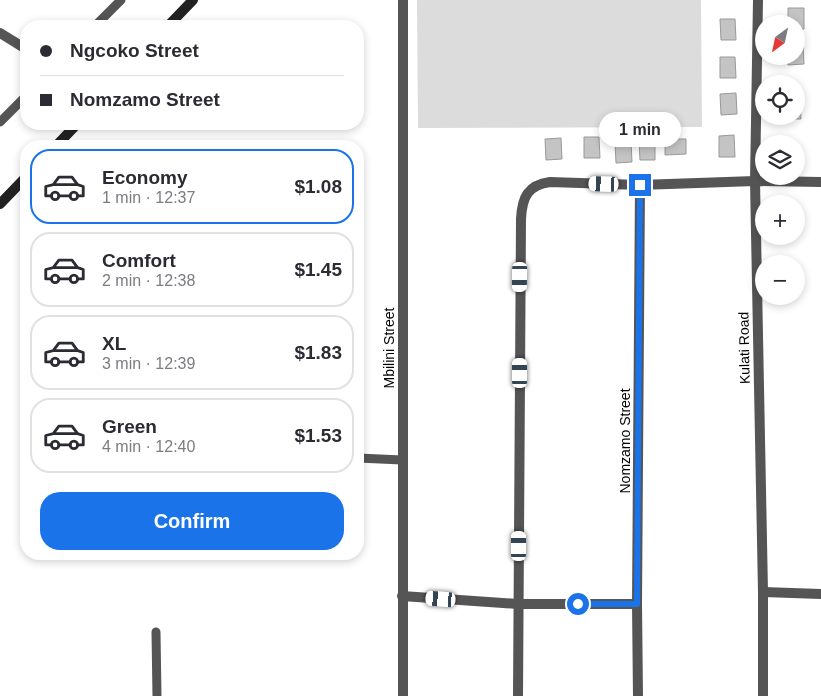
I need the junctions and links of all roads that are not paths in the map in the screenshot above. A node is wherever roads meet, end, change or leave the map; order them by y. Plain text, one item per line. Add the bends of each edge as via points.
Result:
1 (120, 0) edge
2 (193, 0) edge
3 (404, 0) edge
4 (758, 0) edge
5 (101, 20) edge
6 (174, 20) edge
7 (0, 33) edge
8 (20, 45) edge
9 (20, 102) edge
10 (0, 122) edge
11 (71, 130) edge
12 (756, 135) edge
13 (62, 140) edge
14 (755, 180) edge
15 (805, 182) edge
16 (821, 182) edge
17 (20, 183) edge
18 (640, 185) junction
19 (755, 185) edge
20 (0, 204) edge
21 (364, 458) edge
22 (402, 460) junction
23 (763, 592) junction
24 (821, 594) edge
25 (402, 596) junction
26 (518, 604) junction
27 (637, 604) junction
28 (156, 632) dead end
29 (157, 696) edge
30 (403, 696) edge
31 (518, 696) edge
32 (638, 696) edge
33 (763, 696) edge

1 - 5 lane
2 - 6 street
3 - 22 street, Mbilini Street
4 - 12 street, Kulati Road
7 - 8 street
9 - 10 lane
11 - 13 street
14 - 18 street
15 - 16 street
17 - 20 street
18 - 26 street via 540,183 528,192 521,209
18 - 27 street, Nomzamo Street
19 - 23 street, Kulati Road
21 - 22 lane
22 - 25 street, Mbilini Street
23 - 24 street
23 - 33 street, Kulati Road
25 - 26 street
25 - 30 street, Mbilini Street
26 - 27 street
26 - 31 street
27 - 32 street, Nomzamo Street
28 - 29 lane

